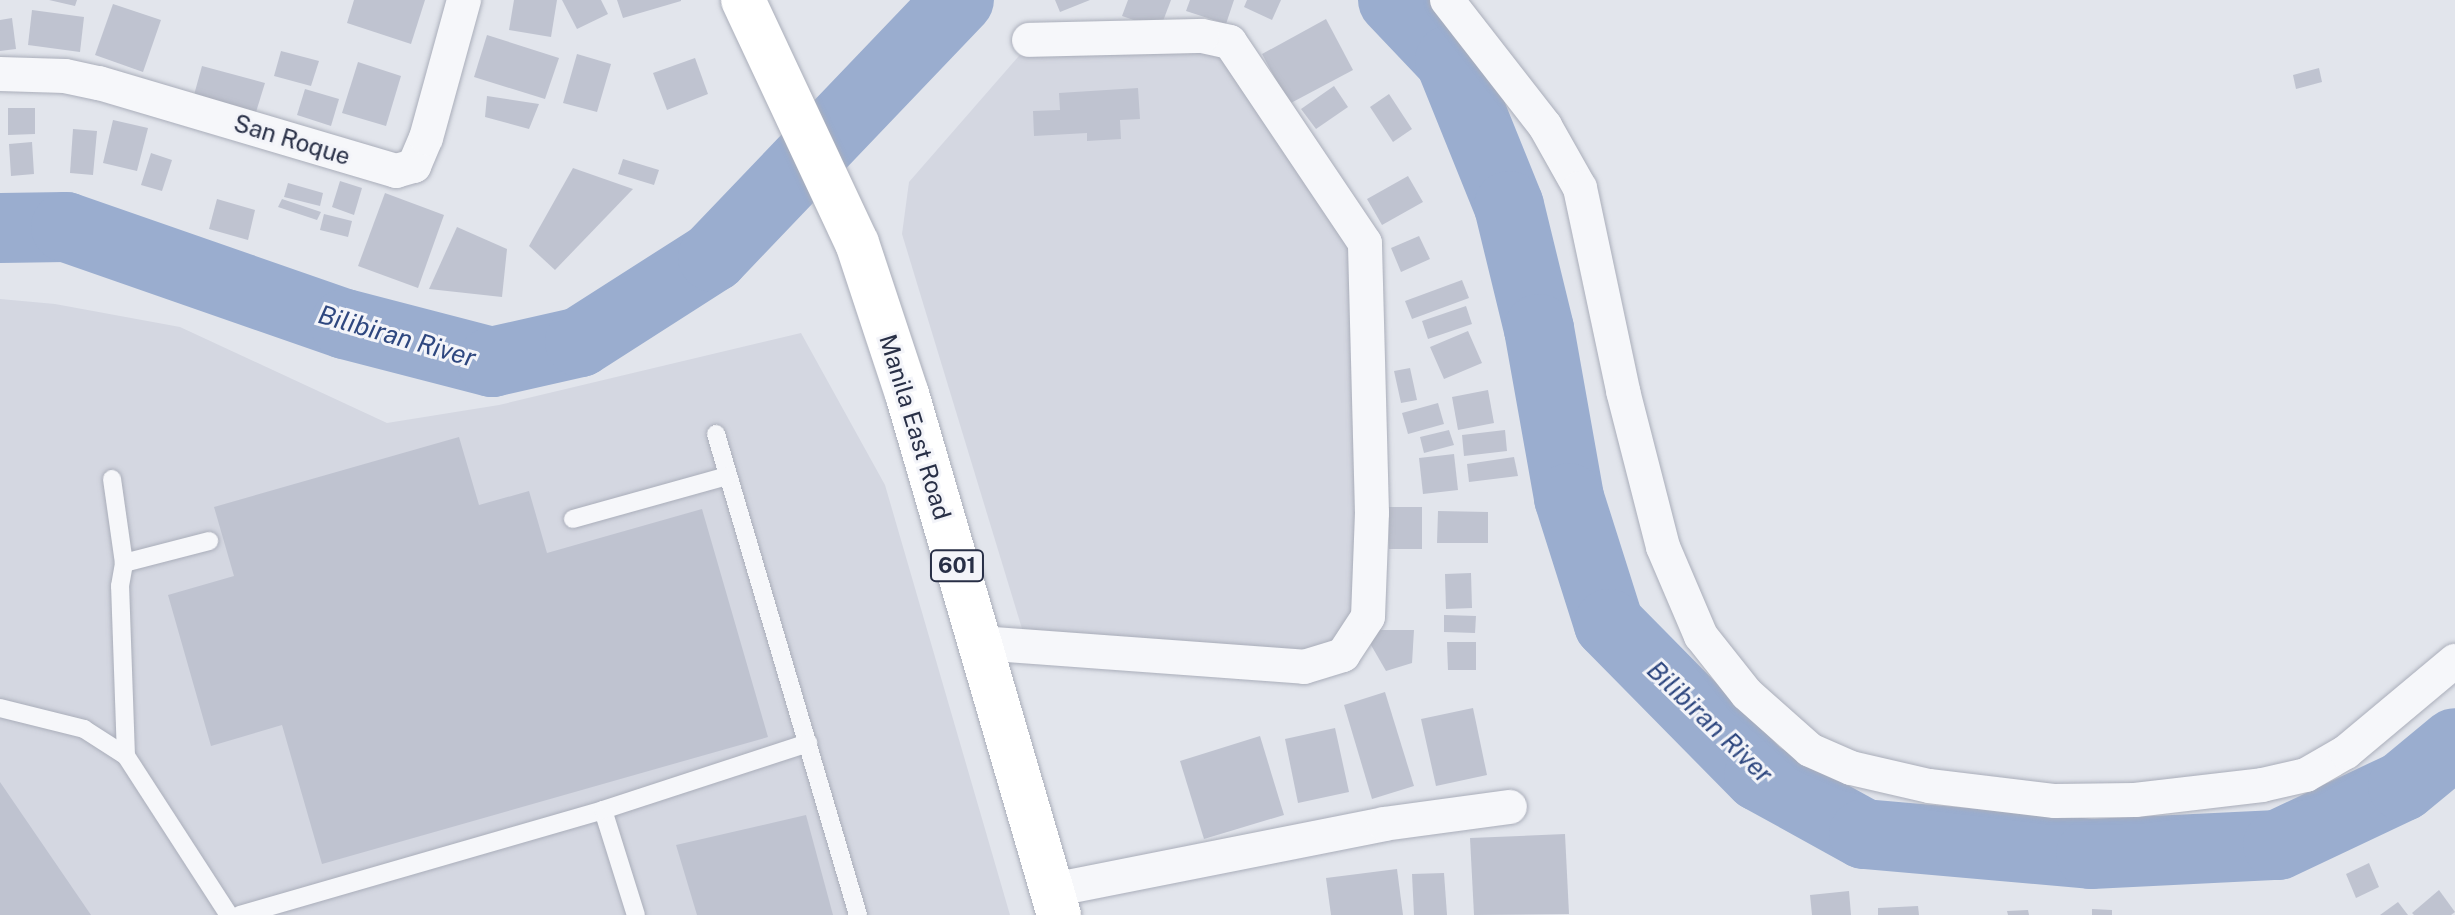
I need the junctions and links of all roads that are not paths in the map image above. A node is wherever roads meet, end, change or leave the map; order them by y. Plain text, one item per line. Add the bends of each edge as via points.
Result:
1 (464, 0) edge
2 (1447, 0) edge
3 (747, 10) edge
4 (1029, 40) dead end
5 (0, 74) edge
6 (716, 434) dead end
7 (727, 476) junction
8 (112, 479) dead end
9 (573, 519) dead end
10 (209, 541) dead end
11 (124, 563) junction
12 (980, 643) junction
13 (2455, 661) edge
14 (0, 708) edge
15 (808, 743) junction
16 (126, 756) junction
17 (1510, 807) dead end
18 (603, 810) junction
19 (1056, 903) edge
20 (229, 915) edge
21 (240, 915) edge
22 (636, 915) edge
23 (858, 915) edge

1 - 5 street, San Roque via 426,138 414,166 396,171 99,83
2 - 13 street via 1545,126 1580,188 1663,547 1701,636 1747,694 1810,750 1851,768 1929,786 2055,801 2135,800 2262,785 2306,775 2346,752
3 - 12 main road, Manila East Road / 601 via 857,243
4 - 12 street via 1202,36 1230,42 1365,243 1372,485 1368,617 1343,655 1304,667
6 - 7 lane
7 - 9 lane
7 - 15 lane
8 - 11 lane
10 - 11 lane
11 - 16 lane via 120,586
12 - 19 main road, Manila East Road / 601
14 - 16 lane via 84,729
15 - 18 lane
15 - 23 lane
16 - 20 lane
17 - 19 street via 1384,824
18 - 21 lane
18 - 22 lane

